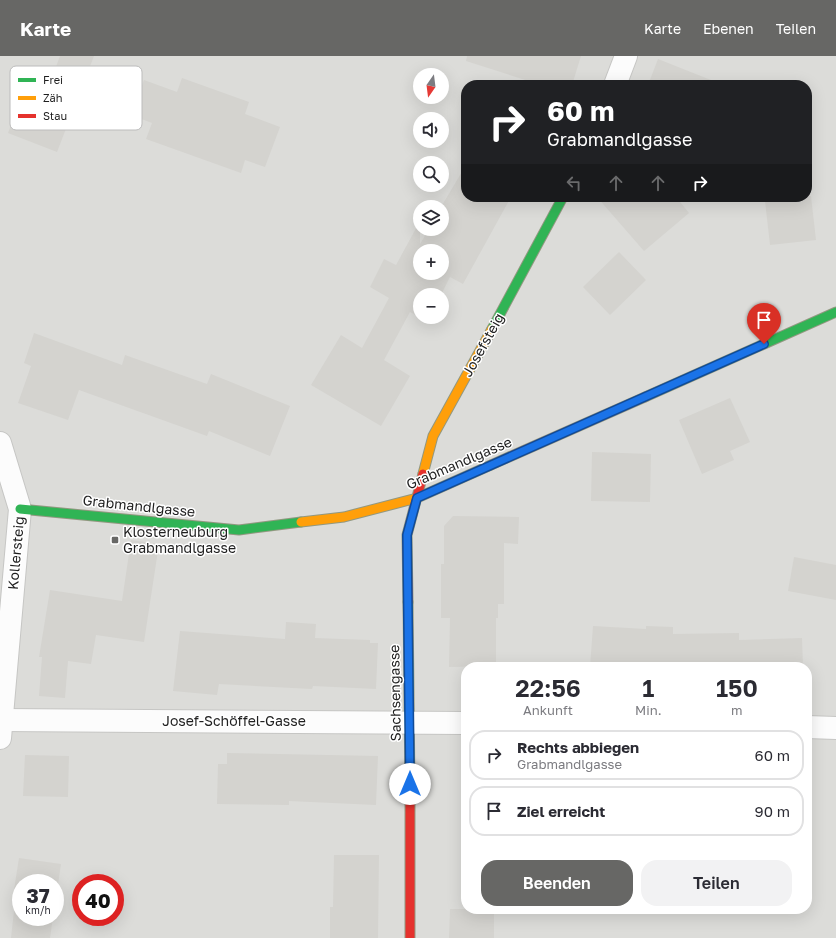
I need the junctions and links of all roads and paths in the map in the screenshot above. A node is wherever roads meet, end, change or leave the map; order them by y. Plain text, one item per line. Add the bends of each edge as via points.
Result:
1 (626, 56) edge
2 (617, 80) edge
3 (561, 202) edge
4 (836, 312) edge
5 (0, 443) edge
6 (417, 498) junction
7 (20, 509) junction
8 (410, 722) junction
9 (461, 723) edge
10 (812, 728) edge
11 (836, 728) edge
12 (1, 729) edge
13 (410, 938) edge

1 - 2 street
3 - 6 street, Josefsteig via 433,436
4 - 6 street, Grabmandlgasse
5 - 7 street, Kollersteig
6 - 7 street, Grabmandlgasse via 344,517 239,530
6 - 8 street, Sachsengasse via 407,535
7 - 12 street, Kollersteig
8 - 9 street, Josef-Schöffel-Gasse
8 - 12 street, Josef-Schöffel-Gasse
8 - 13 street, Sachsengasse
10 - 11 street

